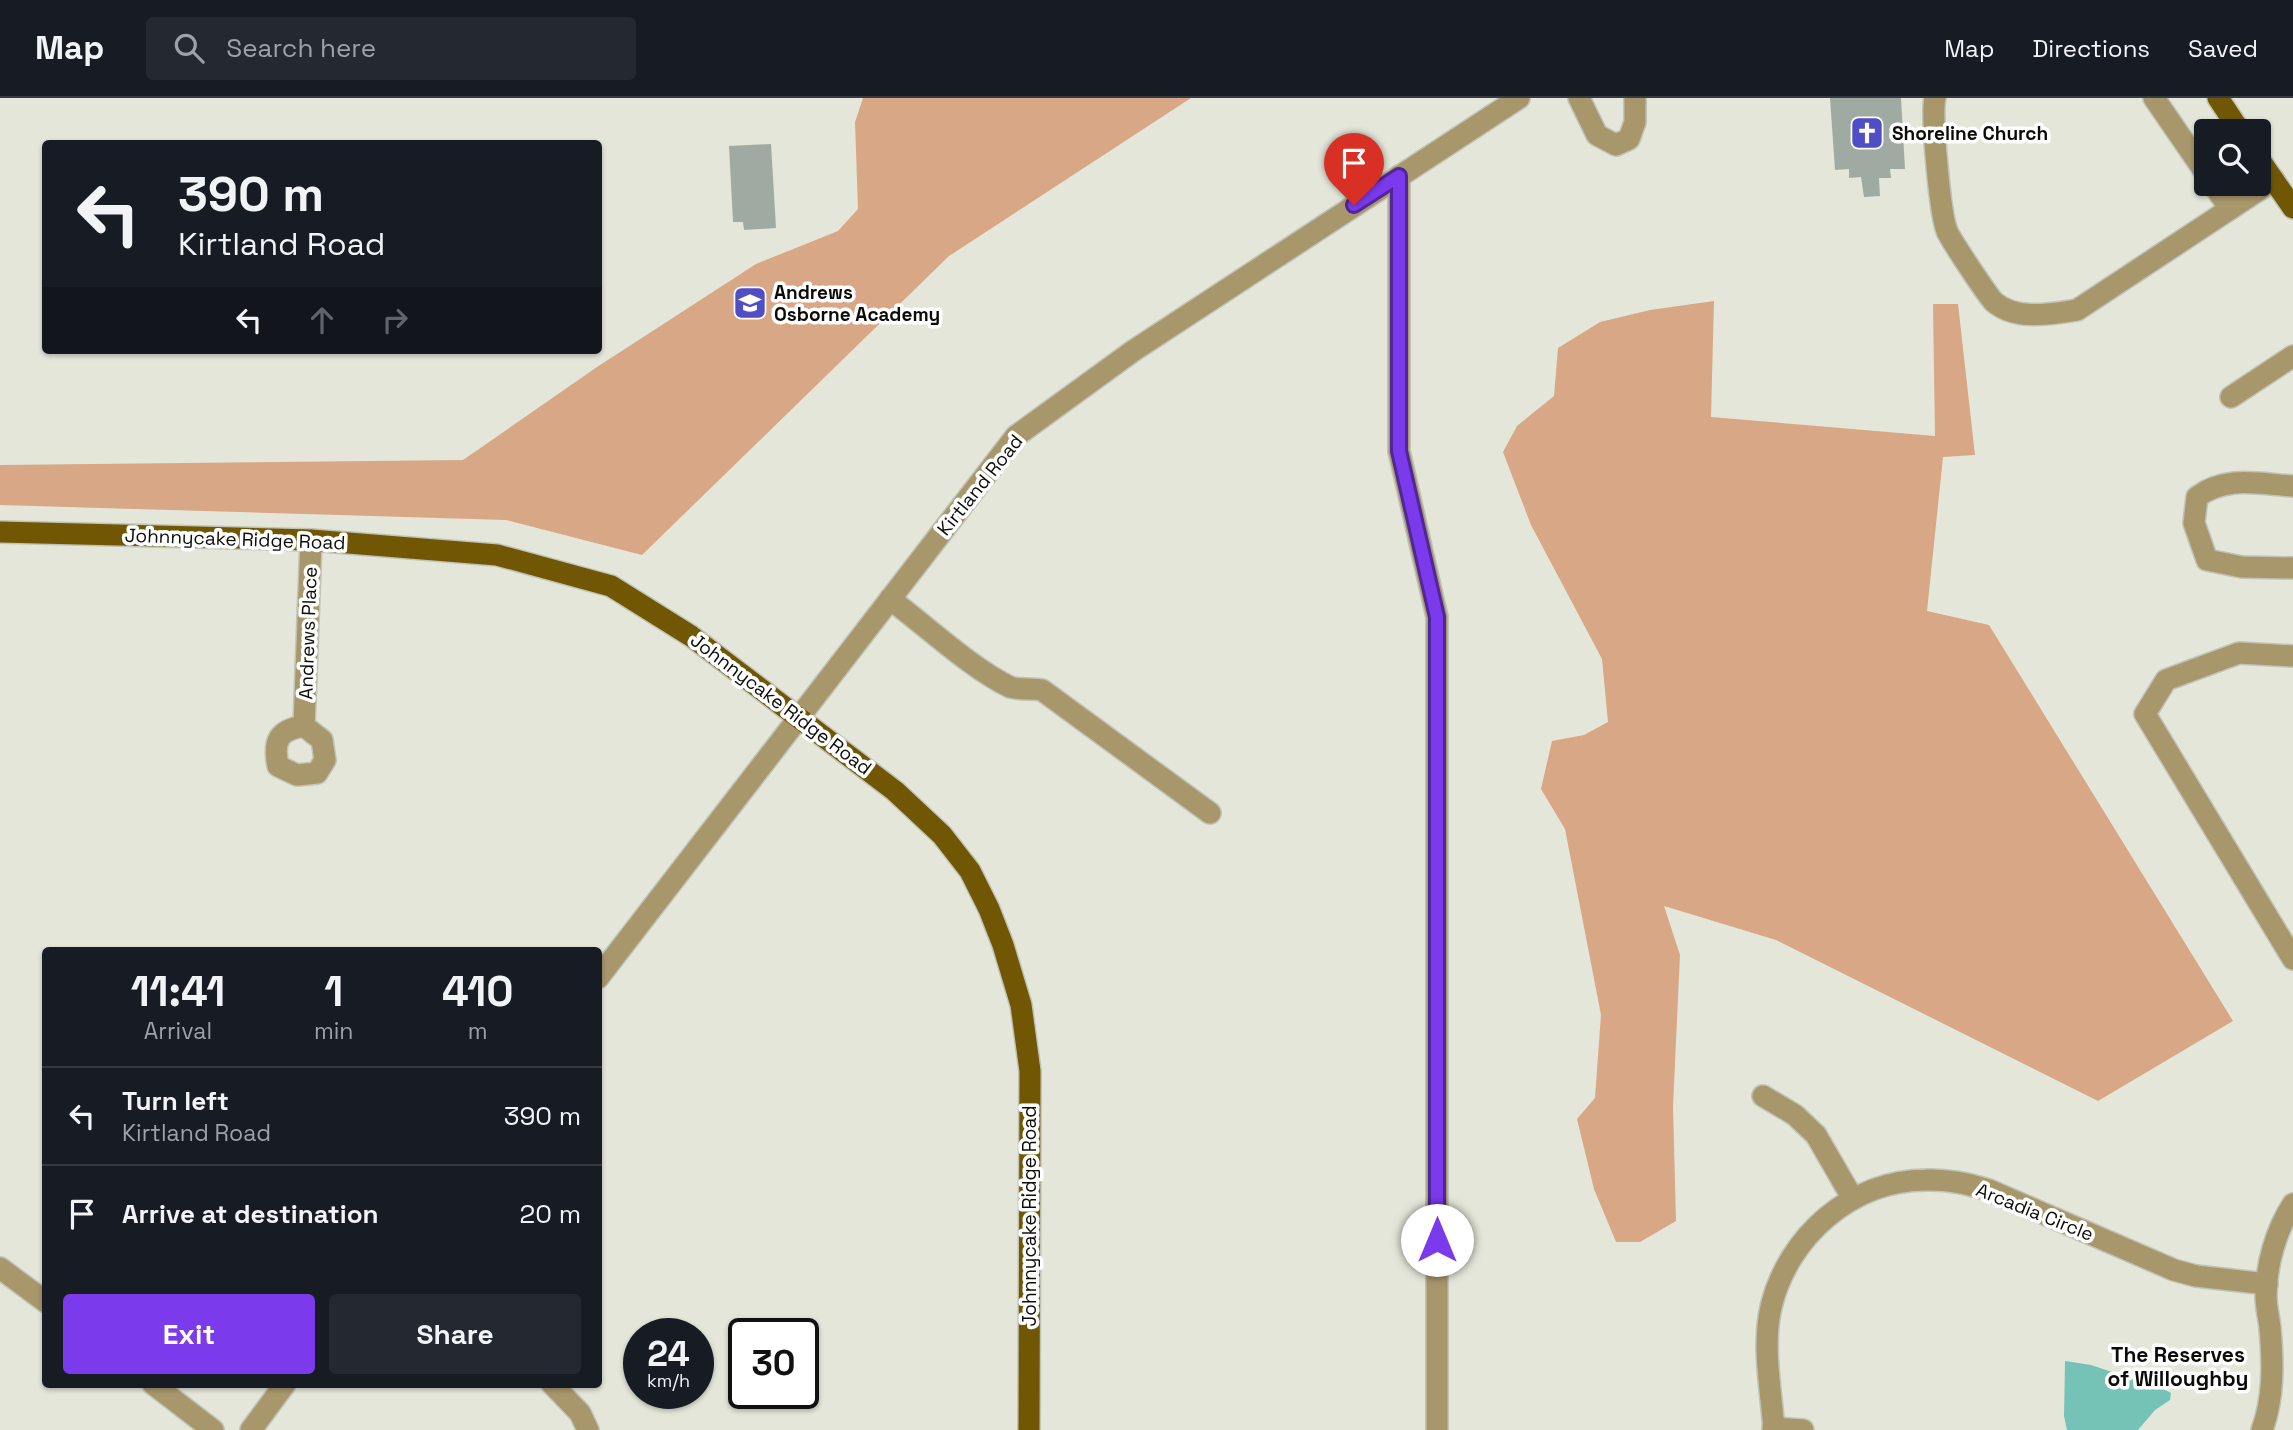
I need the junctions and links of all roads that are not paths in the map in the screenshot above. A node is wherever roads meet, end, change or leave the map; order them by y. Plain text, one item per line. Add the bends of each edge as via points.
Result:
1 (1519, 98) edge
2 (1579, 98) edge
3 (1635, 98) edge
4 (1935, 98) edge
5 (2154, 98) edge
6 (2218, 98) edge
7 (2232, 119) edge
8 (2194, 156) edge
9 (1399, 176) junction
10 (2271, 176) edge
11 (2274, 180) junction
12 (2221, 196) edge
13 (2293, 208) edge
14 (2230, 209) junction
15 (2293, 356) edge
16 (2231, 397) dead end
17 (2293, 486) edge
18 (0, 532) edge
19 (311, 540) junction
20 (2293, 568) edge
21 (890, 599) junction
22 (2293, 656) edge
23 (801, 718) junction
24 (304, 726) dead end
25 (1210, 813) dead end
26 (2293, 959) edge
27 (602, 973) edge
28 (1763, 1096) dead end
29 (1853, 1199) junction
30 (2293, 1204) edge
31 (0, 1268) edge
32 (2267, 1284) junction
33 (42, 1299) edge
34 (158, 1388) edge
35 (282, 1388) edge
36 (556, 1388) edge
37 (1774, 1429) edge
38 (213, 1430) edge
39 (251, 1430) edge
40 (588, 1430) edge
41 (1029, 1430) edge
42 (1437, 1430) edge
43 (1803, 1430) edge
44 (2262, 1430) edge

1 - 9 street, Kirtland Road
2 - 3 street via 1597,135 1616,145 1629,139
4 - 14 street via 1947,232 1995,302 2021,314 2077,310
5 - 8 street
6 - 7 main road
9 - 21 street, Kirtland Road via 1133,351 1016,436
9 - 42 street via 1399,451 1437,617
10 - 11 main road
11 - 13 main road
11 - 14 street
12 - 14 street
15 - 16 street
17 - 20 street via 2231,481 2209,488 2197,496 2194,523 2207,560 2242,568
18 - 19 main road, Johnnycake Ridge Road
19 - 23 main road, Johnnycake Ridge Road via 496,555 611,586 691,636
19 - 24 street, Andrews Place
21 - 23 street, Kirtland Road
21 - 25 street via 976,666 1013,688 1042,690
22 - 26 street via 2239,653 2166,680 2145,714
23 - 27 street, Kirtland Road
23 - 41 main road, Johnnycake Ridge Road via 895,791 942,835 970,872 1003,945 1021,1004 1030,1071
28 - 29 street via 1795,1115 1816,1135
29 - 32 street, Arcadia Circle via 1890,1184 1958,1182 1989,1190 2174,1270
29 - 37 street, Arcadia Circle via 1827,1214 1805,1239 1778,1285 1768,1327
30 - 32 street via 2273,1247
31 - 33 street
32 - 44 street via 2271,1388
34 - 38 street
35 - 39 street
36 - 40 street via 580,1413
37 - 43 street

